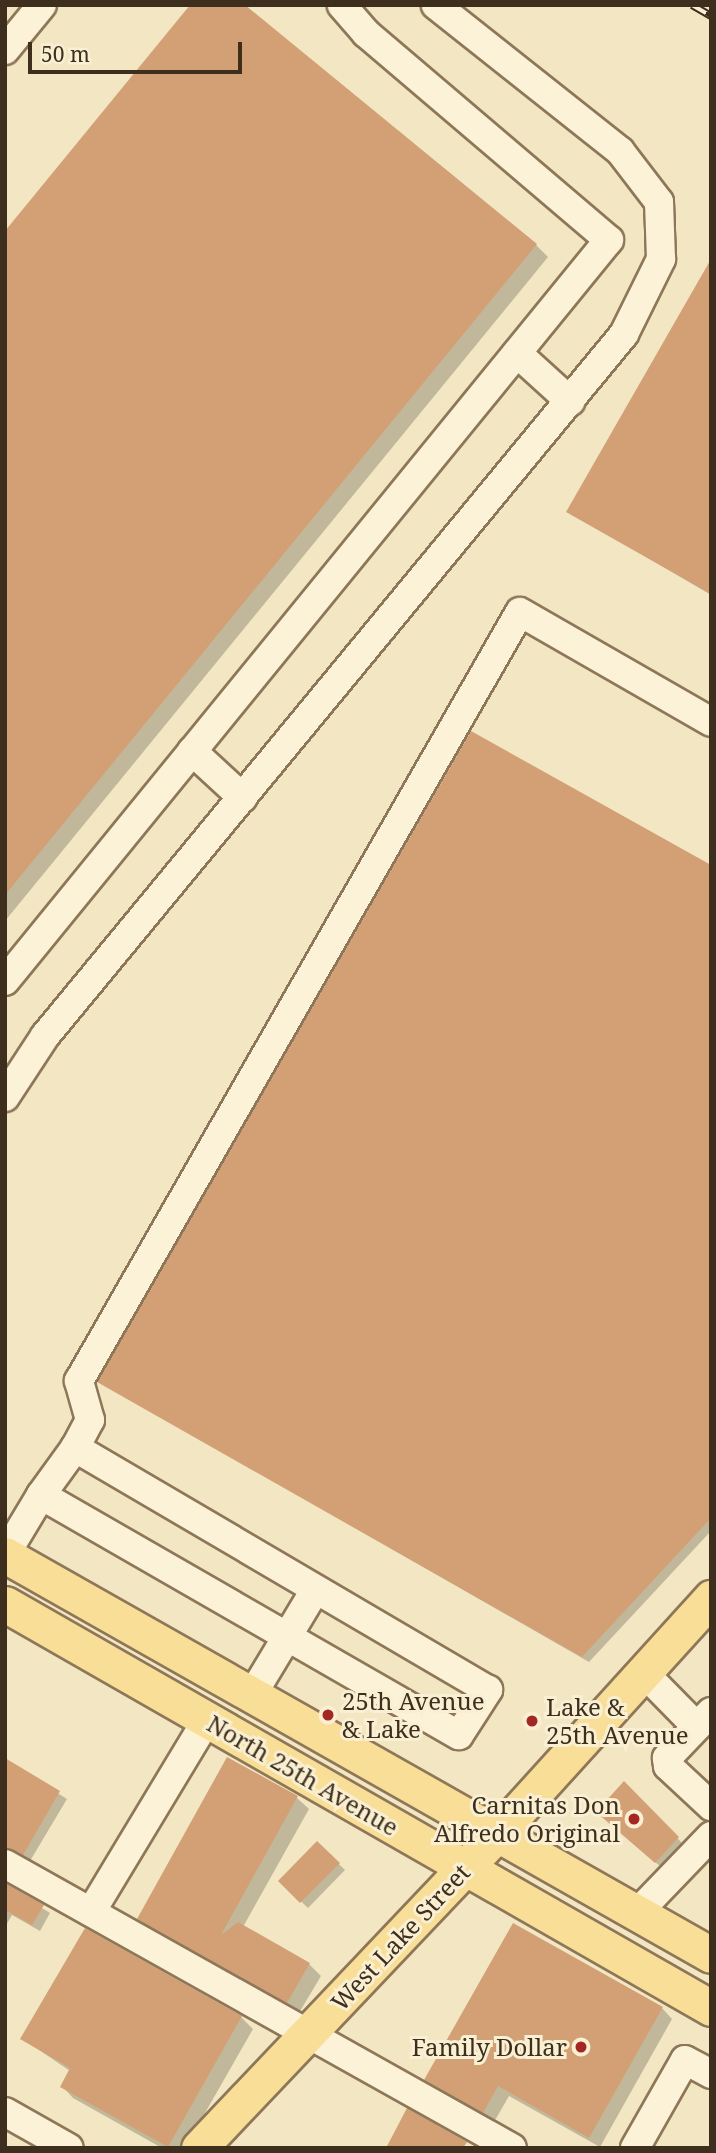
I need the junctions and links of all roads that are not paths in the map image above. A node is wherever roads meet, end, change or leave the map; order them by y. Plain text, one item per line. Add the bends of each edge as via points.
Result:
1 (42, 5) edge
2 (342, 5) edge
3 (436, 5) edge
4 (5, 50) edge
5 (517, 353) junction
6 (570, 401) junction
7 (711, 722) edge
8 (192, 751) junction
9 (243, 798) junction
10 (5, 981) edge
11 (5, 1097) edge
12 (75, 1448) junction
13 (41, 1495) junction
14 (5, 1555) edge
15 (315, 1590) junction
16 (711, 1598) edge
17 (5, 1604) edge
18 (287, 1636) junction
19 (642, 1671) junction
20 (252, 1695) junction
21 (704, 1719) edge
22 (207, 1720) junction
23 (711, 1806) edge
24 (498, 1834) junction
25 (711, 1836) edge
26 (5, 1864) edge
27 (466, 1868) junction
28 (91, 1912) junction
29 (637, 1913) junction
30 (711, 1955) edge
31 (711, 2008) edge
32 (309, 2034) junction
33 (711, 2074) edge
34 (5, 2112) edge
35 (69, 2148) edge
36 (199, 2148) edge
37 (512, 2148) edge
38 (635, 2148) edge

1 - 4 street
2 - 5 street via 366,33 609,240
3 - 6 street via 620,151 659,202 661,259 624,334
5 - 6 street
5 - 8 street
6 - 9 street
7 - 12 street via 520,612 79,1381 90,1420
8 - 9 street
8 - 10 street
9 - 11 street via 45,1036
12 - 13 street
12 - 15 street
13 - 14 street
13 - 18 street
14 - 20 main road, North 25th Avenue
15 - 18 street
15 - 18 street via 488,1690 459,1735
16 - 19 main road, West Lake Street
17 - 22 main road, North 25th Avenue
18 - 20 street
19 - 21 street
19 - 24 main road, West Lake Street
20 - 24 main road, North 25th Avenue
21 - 23 street via 667,1758 668,1766
22 - 27 main road, North 25th Avenue
22 - 28 street
24 - 27 main road, West Lake Street
24 - 29 main road, North 25th Avenue
25 - 29 street
26 - 28 street
27 - 31 main road, North 25th Avenue
27 - 32 main road, West Lake Street
28 - 32 street
29 - 30 main road, North 25th Avenue
32 - 36 main road, West Lake Street
32 - 37 street
33 - 38 street via 685,2060
34 - 35 street

